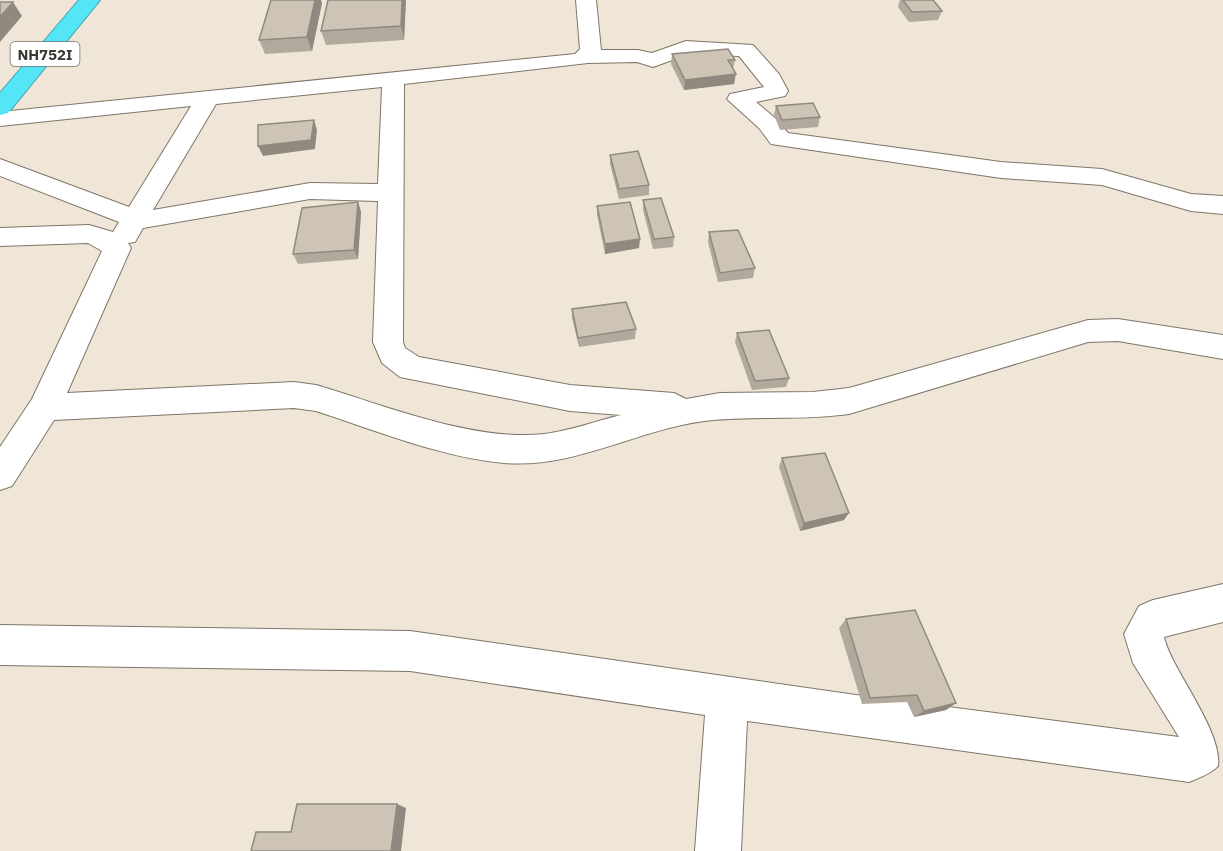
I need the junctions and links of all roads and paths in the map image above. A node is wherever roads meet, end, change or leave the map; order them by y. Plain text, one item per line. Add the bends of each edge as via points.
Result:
1 (90, 0) edge
2 (586, 0) edge
3 (586, 57) junction
4 (393, 80) junction
5 (208, 98) junction
6 (0, 108) edge
7 (0, 119) edge
8 (0, 167) edge
9 (391, 194) junction
10 (1223, 206) edge
11 (135, 218) junction
12 (0, 237) edge
13 (117, 248) junction
14 (1223, 347) edge
15 (45, 407) junction
16 (702, 408) junction
17 (0, 475) edge
18 (1223, 603) edge
19 (0, 645) edge
20 (727, 697) junction
21 (718, 851) edge

1 - 6 highway, NH752I
2 - 3 street via 591,42
3 - 4 street via 562,63
3 - 10 street via 638,56 652,60 686,47 745,50 777,91 738,99 780,139 997,170 1102,177 1188,204
4 - 5 street
4 - 9 street
5 - 7 street
5 - 11 street
8 - 11 street
9 - 11 street via 310,190 159,219
9 - 16 street via 388,342 393,355 411,368 570,398
11 - 13 street
12 - 13 street via 88,234
13 - 15 street
14 - 16 street via 1118,330 1088,331 849,401
15 - 16 street via 294,395 316,398 465,444 506,448 545,448
15 - 17 street
18 - 20 street via 1153,619 1144,634 1148,649 1200,732 1203,750 1189,760
19 - 20 street via 410,651
20 - 21 street

